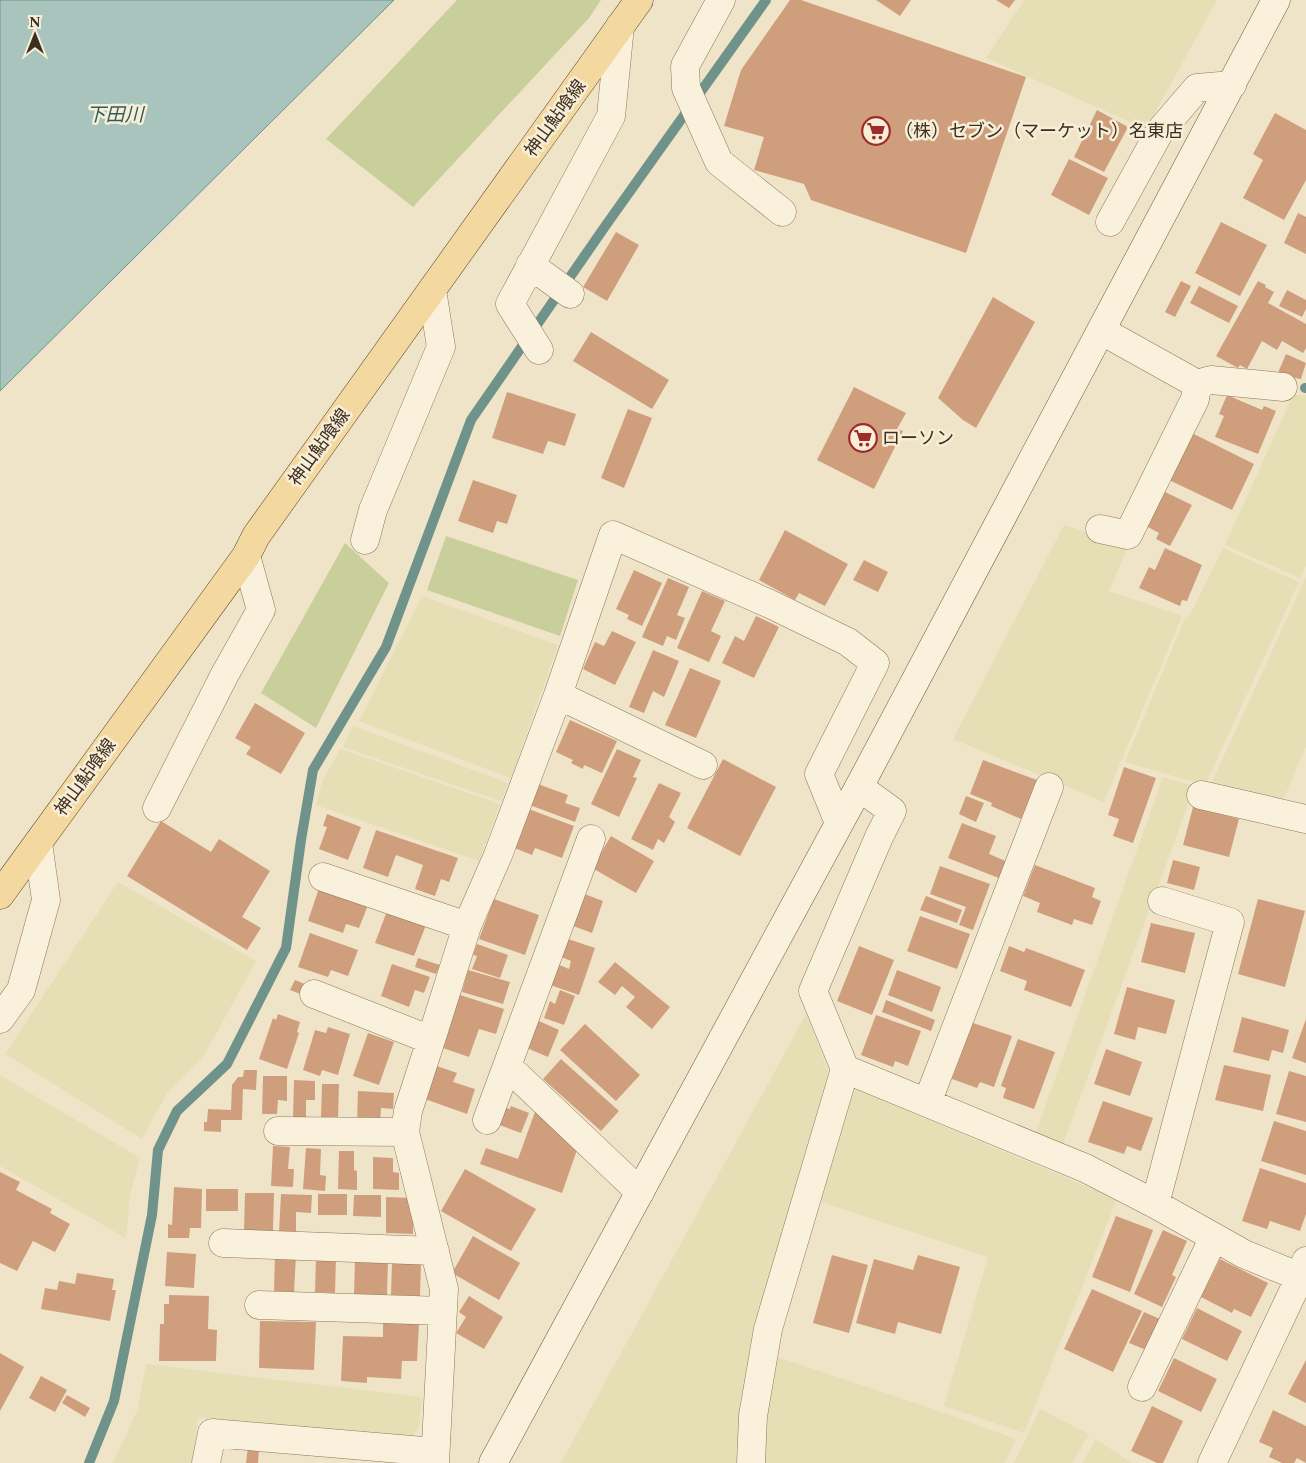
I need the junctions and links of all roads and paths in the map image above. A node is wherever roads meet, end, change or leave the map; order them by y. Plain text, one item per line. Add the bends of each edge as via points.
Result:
1 (639, 0) edge
2 (720, 0) edge
3 (1276, 0) edge
4 (620, 26) junction
5 (1232, 85) junction
6 (782, 212) dead end
7 (1110, 222) dead end
8 (530, 265) junction
9 (432, 290) junction
10 (570, 294) dead end
11 (1102, 331) junction
12 (539, 350) dead end
13 (1197, 384) junction
14 (1283, 386) dead end
15 (1100, 529) dead end
16 (365, 540) dead end
17 (246, 556) junction
18 (558, 695) junction
19 (703, 765) dead end
20 (859, 787) junction
21 (1049, 787) dead end
22 (1201, 795) dead end
23 (157, 808) dead end
24 (1306, 819) edge
25 (839, 823) junction
26 (591, 839) dead end
27 (38, 842) junction
28 (323, 878) dead end
29 (0, 895) edge
30 (1162, 901) dead end
31 (467, 926) junction
32 (314, 994) dead end
33 (0, 1019) edge
34 (431, 1040) junction
35 (507, 1066) junction
36 (845, 1068) junction
37 (928, 1103) junction
38 (487, 1120) dead end
39 (278, 1131) dead end
40 (405, 1132) junction
41 (640, 1192) junction
42 (1154, 1204) junction
43 (1214, 1237) junction
44 (223, 1243) dead end
45 (435, 1251) junction
46 (1304, 1271) edge
47 (259, 1305) dead end
48 (443, 1312) junction
49 (1142, 1387) dead end
50 (435, 1457) edge
51 (206, 1463) edge
52 (493, 1463) edge
53 (751, 1463) edge
54 (1212, 1463) edge

1 - 4 main road, 神山鮎喰線
2 - 6 street via 685,66 686,88 719,162
3 - 5 street
4 - 8 street via 611,116
4 - 9 main road, 神山鮎喰線
5 - 7 street via 1197,88 1160,131
5 - 11 street
8 - 10 street
8 - 12 street via 510,304
9 - 16 street via 440,346 373,510
9 - 17 main road, 神山鮎喰線 via 256,536
11 - 13 street
11 - 20 street
13 - 14 street via 1211,380
13 - 15 street via 1195,400 1128,535
17 - 23 street via 261,610
17 - 27 main road, 神山鮎喰線
18 - 19 street
18 - 25 street via 613,535 770,604 848,642 875,663 819,774
18 - 31 street via 498,856
20 - 25 street
20 - 36 street via 892,811 813,991
21 - 37 street
22 - 24 street
25 - 41 street
26 - 35 street
27 - 29 main road, 神山鮎喰線
27 - 33 street via 46,900 21,990
28 - 31 street
30 - 42 street via 1230,922
31 - 34 street
32 - 34 street
34 - 40 street via 408,1111
35 - 38 street
35 - 41 street
36 - 37 street
36 - 53 street via 768,1329 753,1416
37 - 42 street via 1085,1168
39 - 40 street
40 - 45 street
41 - 52 street
42 - 43 street
43 - 46 street via 1244,1254
43 - 49 street
44 - 45 street
45 - 48 street via 444,1289
46 - 54 street
47 - 48 street
48 - 50 street
50 - 51 street via 212,1433

